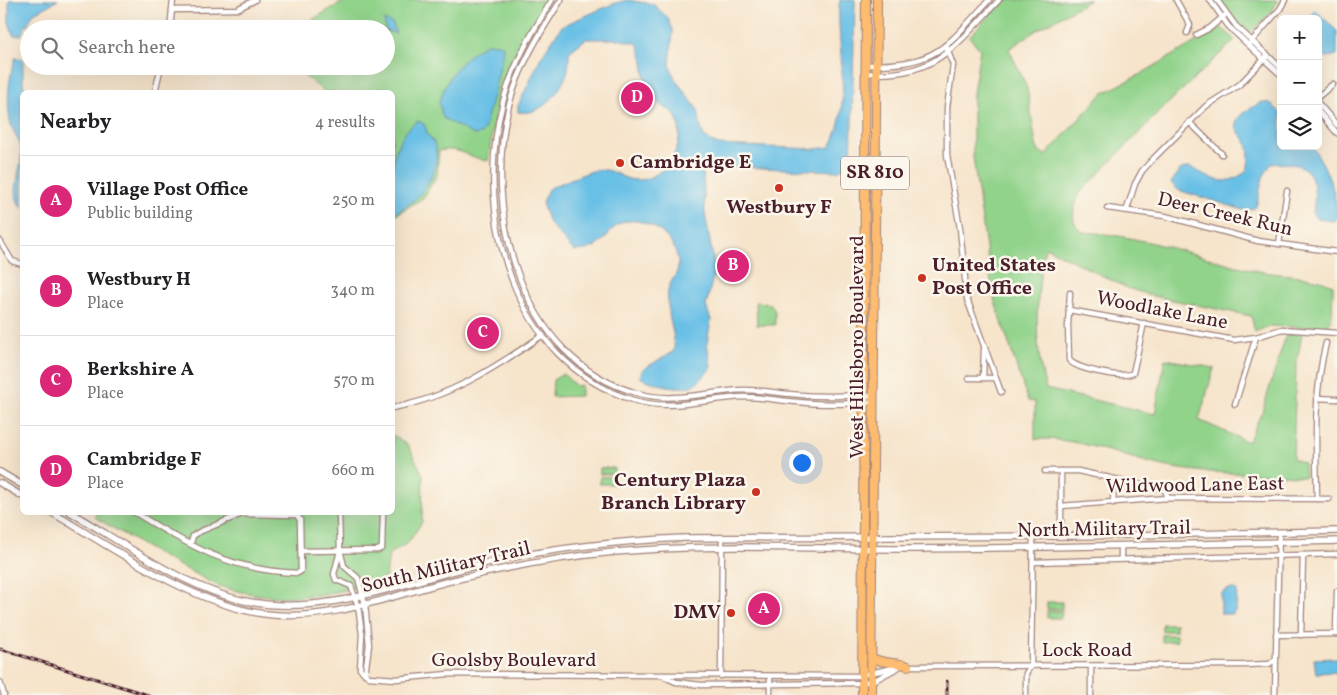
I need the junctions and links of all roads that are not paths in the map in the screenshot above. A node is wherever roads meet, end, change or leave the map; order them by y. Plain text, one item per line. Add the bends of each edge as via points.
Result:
1 (173, 0) edge
2 (255, 0) edge
3 (552, 0) edge
4 (560, 0) edge
5 (866, 0) edge
6 (877, 0) edge
7 (988, 0) edge
8 (999, 0) edge
9 (1176, 0) edge
10 (1210, 0) edge
11 (1217, 0) edge
12 (1285, 0) edge
13 (172, 10) junction
14 (1226, 14) junction
15 (1222, 18) junction
16 (171, 20) edge
17 (1187, 32) dead end
18 (1196, 35) dead end
19 (1250, 43) junction
20 (946, 46) junction
21 (950, 52) junction
22 (1266, 57) junction
23 (1277, 65) edge
24 (866, 69) junction
25 (876, 69) junction
26 (1277, 70) edge
27 (160, 75) edge
28 (1333, 84) dead end
29 (156, 90) edge
30 (1322, 94) edge
31 (1320, 105) edge
32 (1322, 116) edge
33 (1189, 122) junction
34 (1337, 125) edge
35 (1337, 133) edge
36 (1222, 154) dead end
37 (1287, 192) dead end
38 (1107, 208) dead end
39 (1127, 209) junction
40 (864, 240) junction
41 (0, 241) edge
42 (1279, 244) junction
43 (1337, 252) edge
44 (875, 254) junction
45 (864, 257) junction
46 (20, 263) edge
47 (874, 266) junction
48 (1070, 293) dead end
49 (1069, 310) junction
50 (1144, 323) junction
51 (548, 332) junction
52 (1337, 333) edge
53 (542, 336) junction
54 (1256, 337) junction
55 (1326, 343) dead end
56 (984, 346) junction
57 (969, 378) dead end
58 (983, 378) junction
59 (995, 378) junction
60 (1001, 392) dead end
61 (1317, 398) junction
62 (863, 399) junction
63 (874, 399) junction
64 (1337, 399) edge
65 (1235, 404) dead end
66 (395, 407) edge
67 (1045, 470) dead end
68 (1061, 471) junction
69 (0, 472) edge
70 (1114, 480) junction
71 (0, 483) edge
72 (20, 484) edge
73 (20, 495) edge
74 (1168, 498) junction
75 (1317, 499) junction
76 (1329, 499) dead end
77 (1113, 503) junction
78 (1061, 506) junction
79 (56, 515) edge
80 (75, 515) edge
81 (140, 515) edge
82 (240, 515) edge
83 (296, 515) edge
84 (339, 515) edge
85 (383, 515) edge
86 (1061, 529) dead end
87 (1337, 531) edge
88 (1278, 532) junction
89 (1033, 537) junction
90 (722, 538) junction
91 (862, 538) junction
92 (872, 538) junction
93 (1337, 541) edge
94 (1278, 542) junction
95 (191, 543) junction
96 (1121, 546) junction
97 (722, 547) junction
98 (862, 548) junction
99 (872, 548) junction
100 (1033, 548) junction
101 (302, 551) junction
102 (340, 552) junction
103 (1337, 554) edge
104 (1303, 555) junction
105 (1278, 556) junction
106 (1122, 559) junction
107 (1033, 562) junction
108 (344, 566) junction
109 (336, 568) junction
110 (1337, 591) edge
111 (362, 594) junction
112 (355, 596) junction
113 (365, 604) junction
114 (358, 606) junction
115 (1337, 634) edge
116 (1276, 635) junction
117 (1301, 635) junction
118 (871, 657) junction
119 (1275, 660) junction
120 (908, 666) junction
121 (1031, 666) junction
122 (1092, 666) junction
123 (365, 674) junction
124 (664, 676) junction
125 (721, 676) junction
126 (770, 677) junction
127 (871, 677) junction
128 (862, 679) junction
129 (0, 682) edge
130 (770, 686) junction
131 (4, 695) edge
132 (770, 695) edge
133 (862, 695) edge
134 (871, 695) edge
135 (1026, 695) edge
136 (1091, 695) edge
137 (1275, 695) edge

1 - 13 street
2 - 13 street via 236,10
3 - 53 street via 522,50 510,78 498,120 493,168 494,202 501,244 515,286
4 - 51 street via 517,80 506,122 500,168 501,202 510,250 531,303
5 - 24 main road, West Hillsboro Boulevard / SR 810
6 - 25 main road, West Hillsboro Boulevard / SR 810
7 - 20 street
8 - 21 street
9 - 17 street via 1190,25
10 - 15 street
11 - 14 street
12 - 19 street
13 - 16 street
14 - 15 street
14 - 19 street
15 - 18 street
15 - 19 street
19 - 22 street
20 - 21 street
20 - 25 street via 921,60
21 - 25 street via 920,68
21 - 56 street via 953,65 947,107 947,155 960,228 967,299
22 - 23 street
22 - 26 street
22 - 33 street via 1239,84 1216,98
24 - 25 street
24 - 25 street
24 - 40 main road, West Hillsboro Boulevard / SR 810
25 - 44 main road, West Hillsboro Boulevard / SR 810
27 - 29 street
28 - 30 street
31 - 34 street
32 - 35 street
33 - 36 street
33 - 39 street via 1142,172
37 - 42 street
38 - 39 street, Deer Creek Run
39 - 42 street, Deer Creek Run
40 - 44 main road via 869,251
40 - 45 main road, West Hillsboro Boulevard / SR 810
41 - 46 street via 12,261
42 - 43 street, Deer Creek Run
44 - 47 main road, West Hillsboro Boulevard / SR 810
45 - 47 main road
45 - 62 main road, West Hillsboro Boulevard / SR 810
47 - 63 main road, West Hillsboro Boulevard / SR 810
48 - 49 street
49 - 50 street, Woodlake Lane
49 - 50 street via 1069,360 1077,367 1129,375 1134,370
50 - 54 street, Woodlake Lane via 1234,340
51 - 53 street
51 - 62 street via 571,357 596,377 647,395 680,398 746,390
52 - 54 street, Woodlake Lane via 1282,329
53 - 62 street via 566,363 593,383 645,403 680,406 746,397 800,403
53 - 66 street via 469,382 433,397
54 - 65 street
55 - 61 street
56 - 58 street
56 - 59 street
57 - 58 street
58 - 59 street
59 - 60 street
61 - 64 street
61 - 75 street
62 - 63 street
62 - 91 main road, West Hillsboro Boulevard / SR 810
63 - 92 main road, West Hillsboro Boulevard / SR 810
67 - 68 street
68 - 70 street via 1078,471
68 - 78 street
69 - 72 street
70 - 74 street via 1165,490
70 - 77 street
71 - 73 street
74 - 75 street, Wildwood Lane East
74 - 77 street, Wildwood Lane East
75 - 76 street, Wildwood Lane East
77 - 78 street, Wildwood Lane East
78 - 86 street
79 - 114 street, South Military Trail via 177,585 214,602 286,615 323,613
80 - 112 street, South Military Trail via 181,576 217,593 244,601 310,605
81 - 95 street
82 - 95 street via 199,532
83 - 101 street via 300,520
84 - 102 street
85 - 102 street via 382,548
87 - 88 street, North Military Trail
88 - 89 street, North Military Trail
88 - 94 street
89 - 92 street, North Military Trail
89 - 100 street
90 - 91 street, South Military Trail
90 - 97 street
90 - 111 street, South Military Trail via 636,540 518,556
91 - 92 street, South Military Trail
91 - 98 main road, West Hillsboro Boulevard / SR 810
92 - 99 main road, West Hillsboro Boulevard / SR 810
93 - 94 street, North Military Trail
94 - 96 street, North Military Trail
94 - 105 street
95 - 101 street via 215,558 268,572 298,574
96 - 100 street, North Military Trail
96 - 106 street
97 - 98 street, South Military Trail
97 - 113 street, South Military Trail via 625,551 520,565
97 - 125 street
98 - 99 street, South Military Trail
98 - 128 main road, West Hillsboro Boulevard / SR 810
99 - 100 street, North Military Trail
99 - 118 main road, West Hillsboro Boulevard / SR 810
100 - 107 street
101 - 102 street
102 - 108 street
102 - 109 street
103 - 104 street, North Military Trail
104 - 105 street, North Military Trail
104 - 117 street
105 - 106 street, North Military Trail
105 - 116 street
106 - 107 street, North Military Trail
107 - 121 street
108 - 109 street
108 - 111 street via 358,578
109 - 112 street via 336,580 348,583
110 - 115 street
111 - 112 street, South Military Trail
111 - 113 street
112 - 114 street
113 - 114 street, South Military Trail
113 - 123 street via 369,645
114 - 123 street via 363,642 359,661
115 - 117 street
116 - 117 street
116 - 119 street
118 - 120 main road via 882,663
118 - 127 main road, West Hillsboro Boulevard / SR 810
119 - 122 street, Lock Road via 1269,664 1245,665
119 - 137 street
120 - 121 street, Lock Road
120 - 127 street, Lock Road via 895,666
121 - 122 street, Lock Road
121 - 135 street via 1026,673
122 - 136 street
123 - 124 street, Goolsby Boulevard via 396,679 440,674
124 - 125 street, Goolsby Boulevard
124 - 130 street, Goolsby Boulevard via 676,682 701,685
125 - 126 street, Goolsby Boulevard
126 - 128 street, Goolsby Boulevard
126 - 130 street
127 - 128 street, Goolsby Boulevard
127 - 128 street
127 - 134 main road, West Hillsboro Boulevard / SR 810
128 - 130 street, Goolsby Boulevard
128 - 133 main road, West Hillsboro Boulevard / SR 810
129 - 131 street
130 - 132 street

